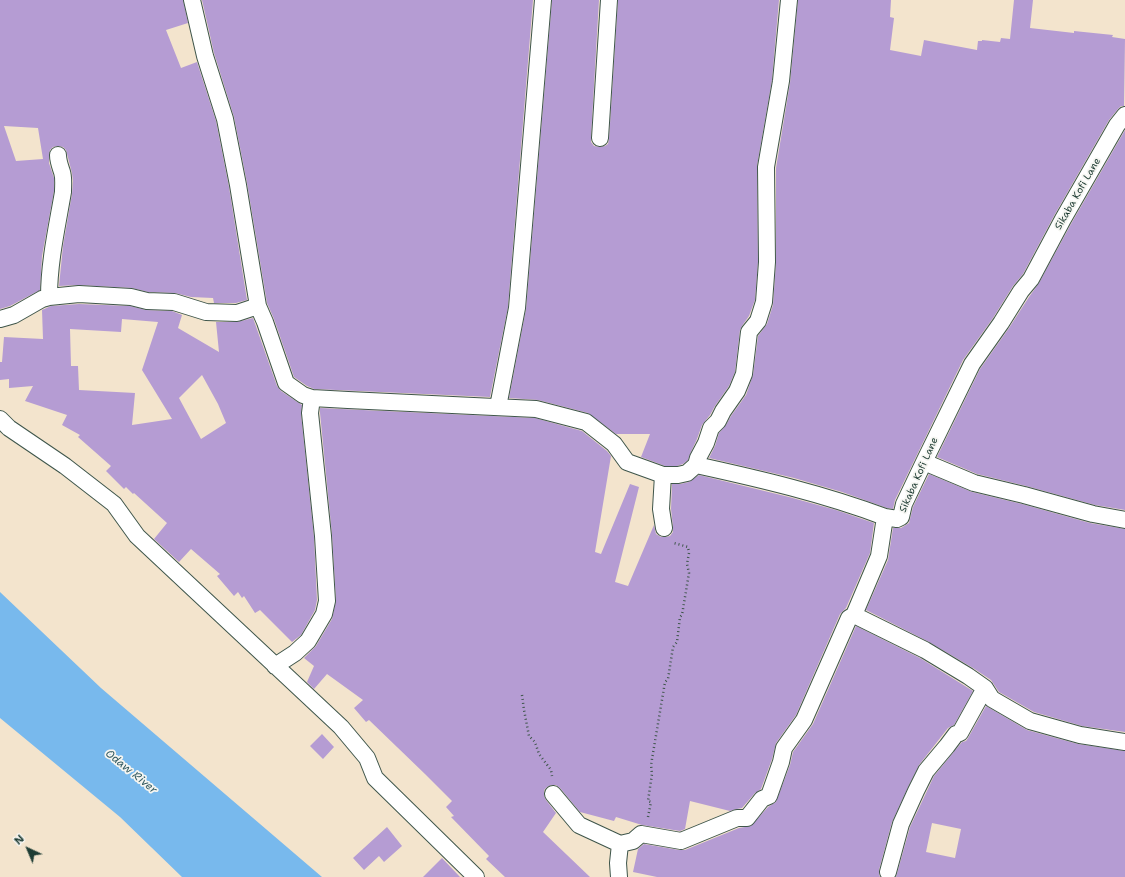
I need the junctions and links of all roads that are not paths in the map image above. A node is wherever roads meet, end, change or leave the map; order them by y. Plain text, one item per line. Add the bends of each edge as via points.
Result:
1 (192, 0) edge
2 (543, 0) edge
3 (609, 0) edge
4 (789, 0) edge
5 (1125, 115) edge
6 (600, 138) dead end
7 (58, 155) dead end
8 (49, 297) junction
9 (258, 306) junction
10 (0, 319) edge
11 (312, 398) junction
12 (498, 407) junction
13 (0, 419) edge
14 (924, 462) junction
15 (696, 465) junction
16 (663, 475) junction
17 (885, 517) junction
18 (1125, 520) edge
19 (664, 528) road end
20 (854, 615) junction
21 (275, 666) junction
22 (985, 688) junction
23 (1125, 742) edge
24 (553, 794) road end
25 (620, 844) junction
26 (888, 872) dead end
27 (476, 877) edge
28 (619, 877) edge

1 - 9 street via 205,56 225,119
2 - 12 street via 518,308
3 - 6 street
4 - 15 street via 781,81 766,167 767,262 764,302 758,321 749,332 744,374 738,391 711,428
5 - 14 street, Sikaba Kofi Lane via 1063,219 1032,279 1021,291 972,364
7 - 8 street via 63,192 51,262
8 - 9 street via 79,294 131,297 147,302 174,302 206,312 237,313
8 - 10 street
9 - 11 street via 286,383
11 - 12 street
11 - 21 street via 310,413 327,601 324,614 308,641
12 - 16 street via 536,409 586,422 614,444 627,462
13 - 21 street via 114,504 137,536
14 - 17 street, Sikaba Kofi Lane via 904,504 901,517
14 - 18 street via 974,483
15 - 16 street via 687,473
15 - 17 street via 857,506
16 - 19 street via 660,509
17 - 20 street, Sikaba Kofi Lane via 879,556
20 - 22 street via 925,650
20 - 25 street, Sikaba Kofi Lane via 849,618 804,720 784,748 769,796 762,799 747,818 737,818 681,842 641,834 633,841
21 - 27 street via 341,727 367,758 375,778
22 - 23 street via 992,699 1030,721 1080,735
22 - 26 street via 960,733 956,734 926,771 901,824
24 - 25 street via 579,825
25 - 28 street

